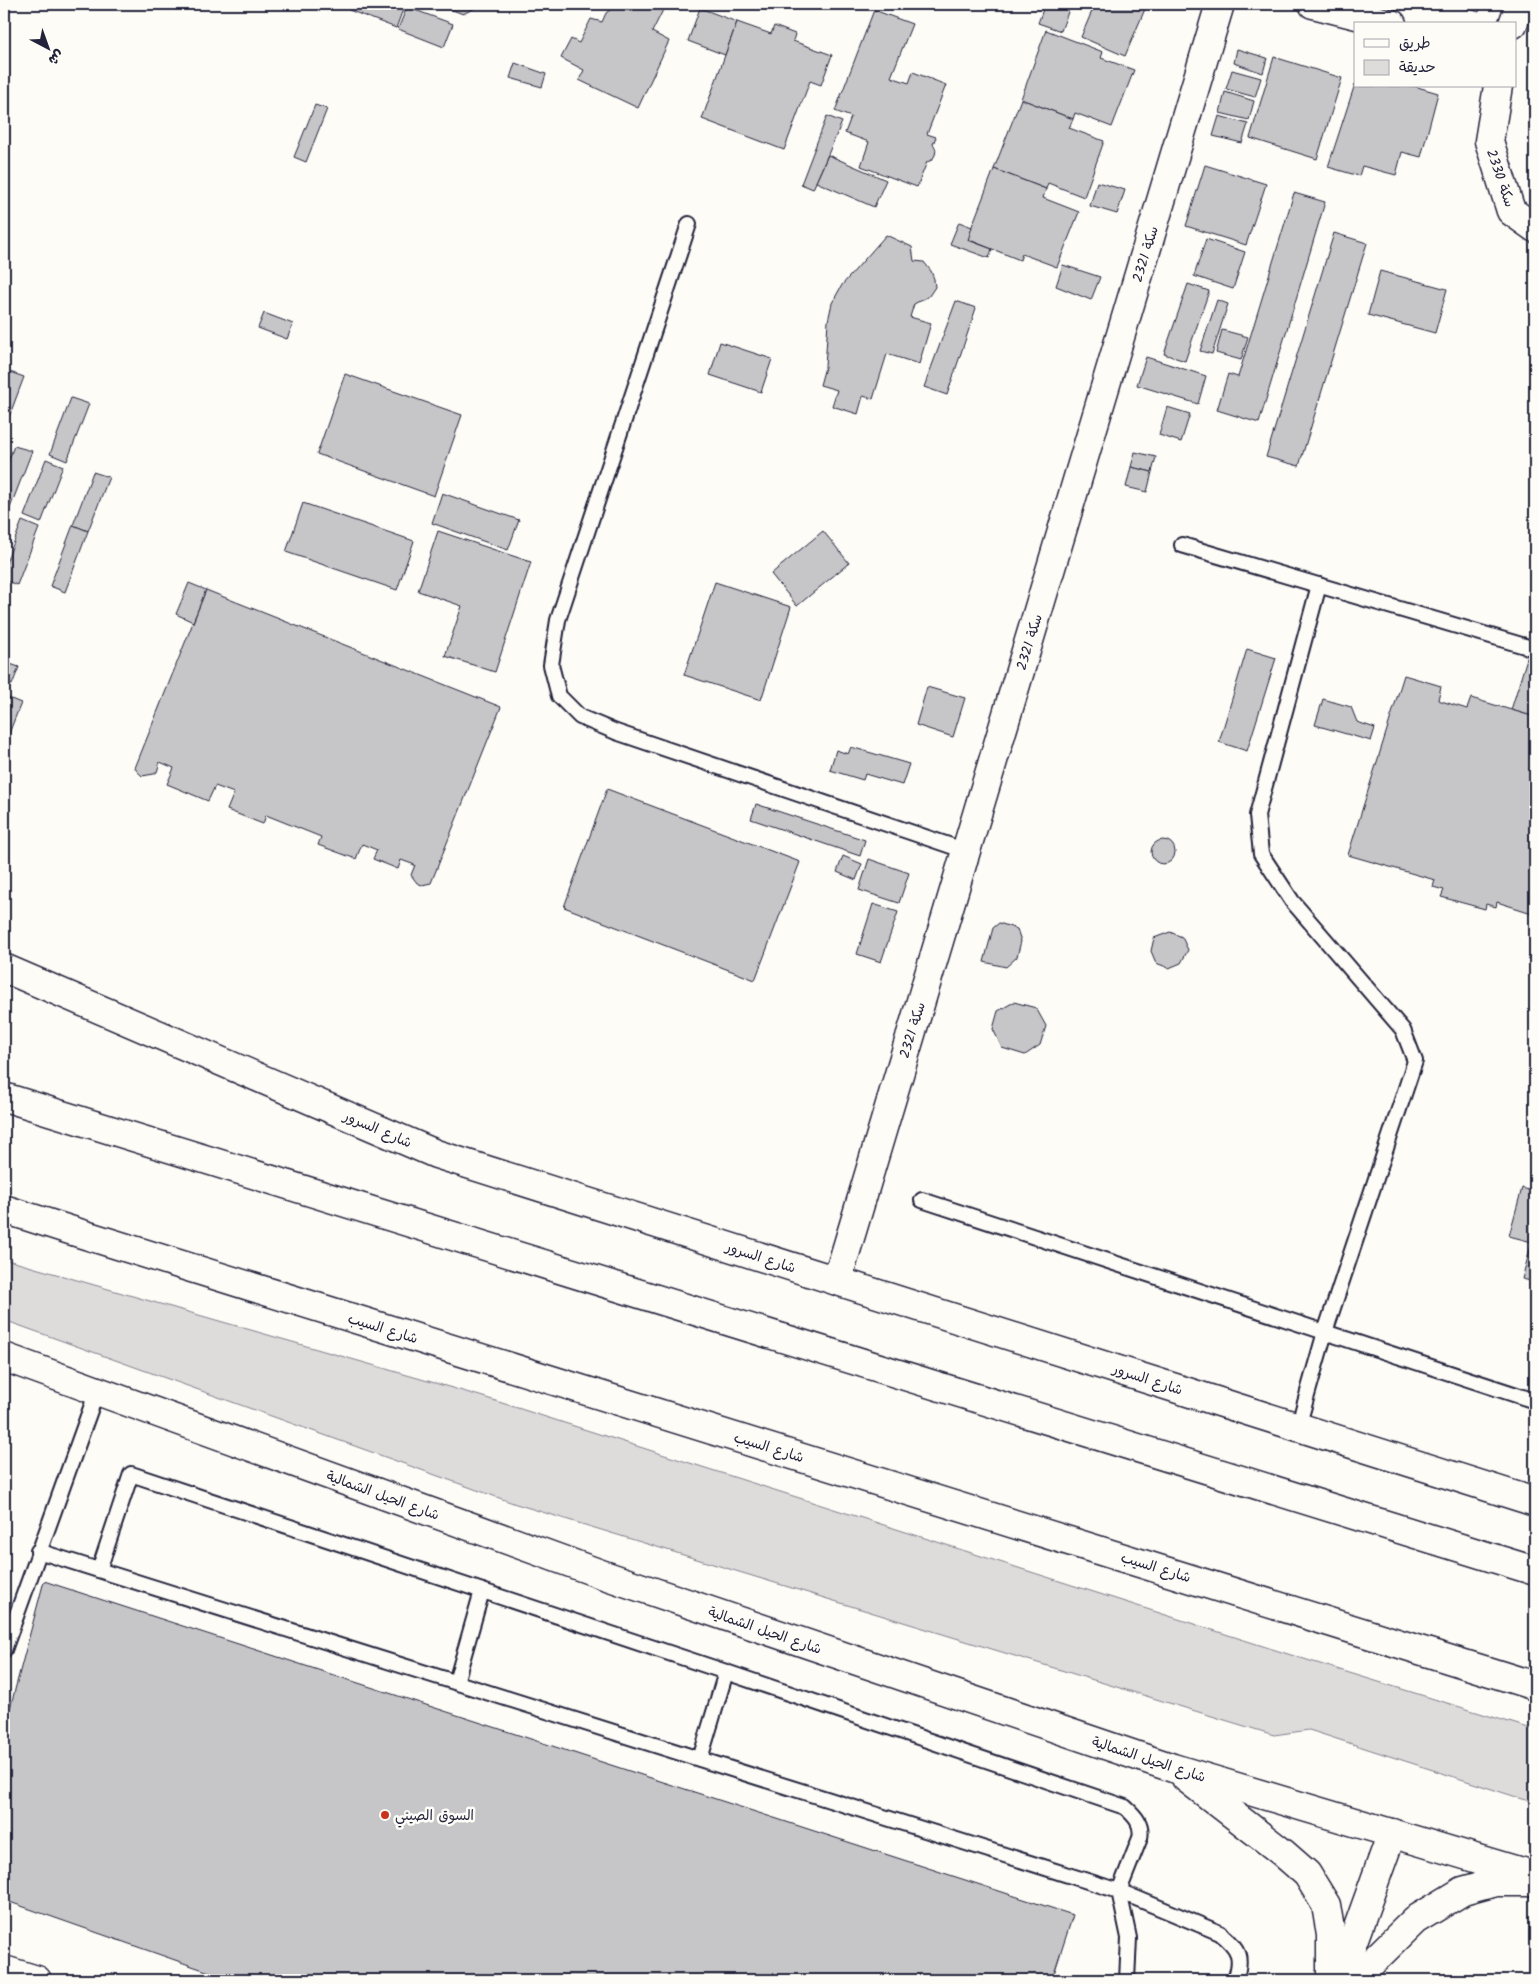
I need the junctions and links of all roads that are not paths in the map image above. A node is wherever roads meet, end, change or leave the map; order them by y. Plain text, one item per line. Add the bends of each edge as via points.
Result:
1 (1220, 4) edge
2 (1313, 4) edge
3 (1520, 4) edge
4 (1384, 22) edge
5 (1515, 22) edge
6 (1498, 88) edge
7 (689, 224) dead end
8 (1535, 228) edge
9 (1182, 545) dead end
10 (1319, 585) junction
11 (1535, 649) edge
12 (966, 851) junction
13 (4, 968) edge
14 (4, 1097) edge
15 (922, 1200) dead end
16 (4, 1209) edge
17 (4, 1225) edge
18 (79, 1234) junction
19 (837, 1281) junction
20 (1325, 1332) junction
21 (4, 1358) edge
22 (97, 1391) junction
23 (1535, 1400) edge
24 (1298, 1427) junction
25 (1535, 1502) edge
26 (38, 1551) junction
27 (99, 1570) junction
28 (1535, 1571) edge
29 (482, 1591) junction
30 (4, 1650) edge
31 (726, 1672) junction
32 (456, 1682) junction
33 (1535, 1686) edge
34 (700, 1759) junction
35 (1173, 1768) junction
36 (1392, 1833) junction
37 (1535, 1876) edge
38 (1535, 1882) edge
39 (1119, 1891) junction
40 (4, 1970) edge
41 (37, 1980) edge
42 (1127, 1980) edge
43 (1235, 1980) edge
44 (1331, 1980) edge
45 (1339, 1980) edge
46 (1354, 1980) edge

1 - 12 main road, سكة 2321
2 - 4 main road
3 - 5 main road
6 - 8 main road, سكة 2330 via 1489,141 1511,211
7 - 12 lane via 558,620 551,665 559,696 580,717 616,732
9 - 10 lane
10 - 11 lane
10 - 20 lane via 1257,815 1261,854 1292,901 1403,1030 1415,1061
12 - 19 main road, سكة 2321
13 - 19 main road, شارع السرور via 436,1154
14 - 28 main road
15 - 20 lane
16 - 18 main road, شارع السيب
17 - 18 main road
18 - 33 main road, شارع السيب
19 - 24 main road, شارع السرور
20 - 23 lane
20 - 24 lane
21 - 22 main road, شارع الحيل الشمالية
22 - 26 lane
22 - 35 main road, شارع الحيل الشمالية via 601,1574
24 - 25 main road, شارع السرور
26 - 27 lane
26 - 30 lane
27 - 29 lane via 130,1474
27 - 32 lane
29 - 31 lane
29 - 32 lane
31 - 34 lane
31 - 39 lane via 1125,1807 1142,1829
32 - 34 lane
34 - 39 lane
35 - 36 main road, شارع الحيل الشمالية
35 - 44 main road via 1307,1874 1326,1905 1331,1935
36 - 37 main road, شارع الحيل الشمالية
36 - 45 main road
38 - 46 main road via 1495,1882 1463,1891 1415,1920
39 - 42 lane via 1128,1938
39 - 43 lane via 1220,1933 1233,1944 1238,1954 1240,1965
40 - 41 main road

